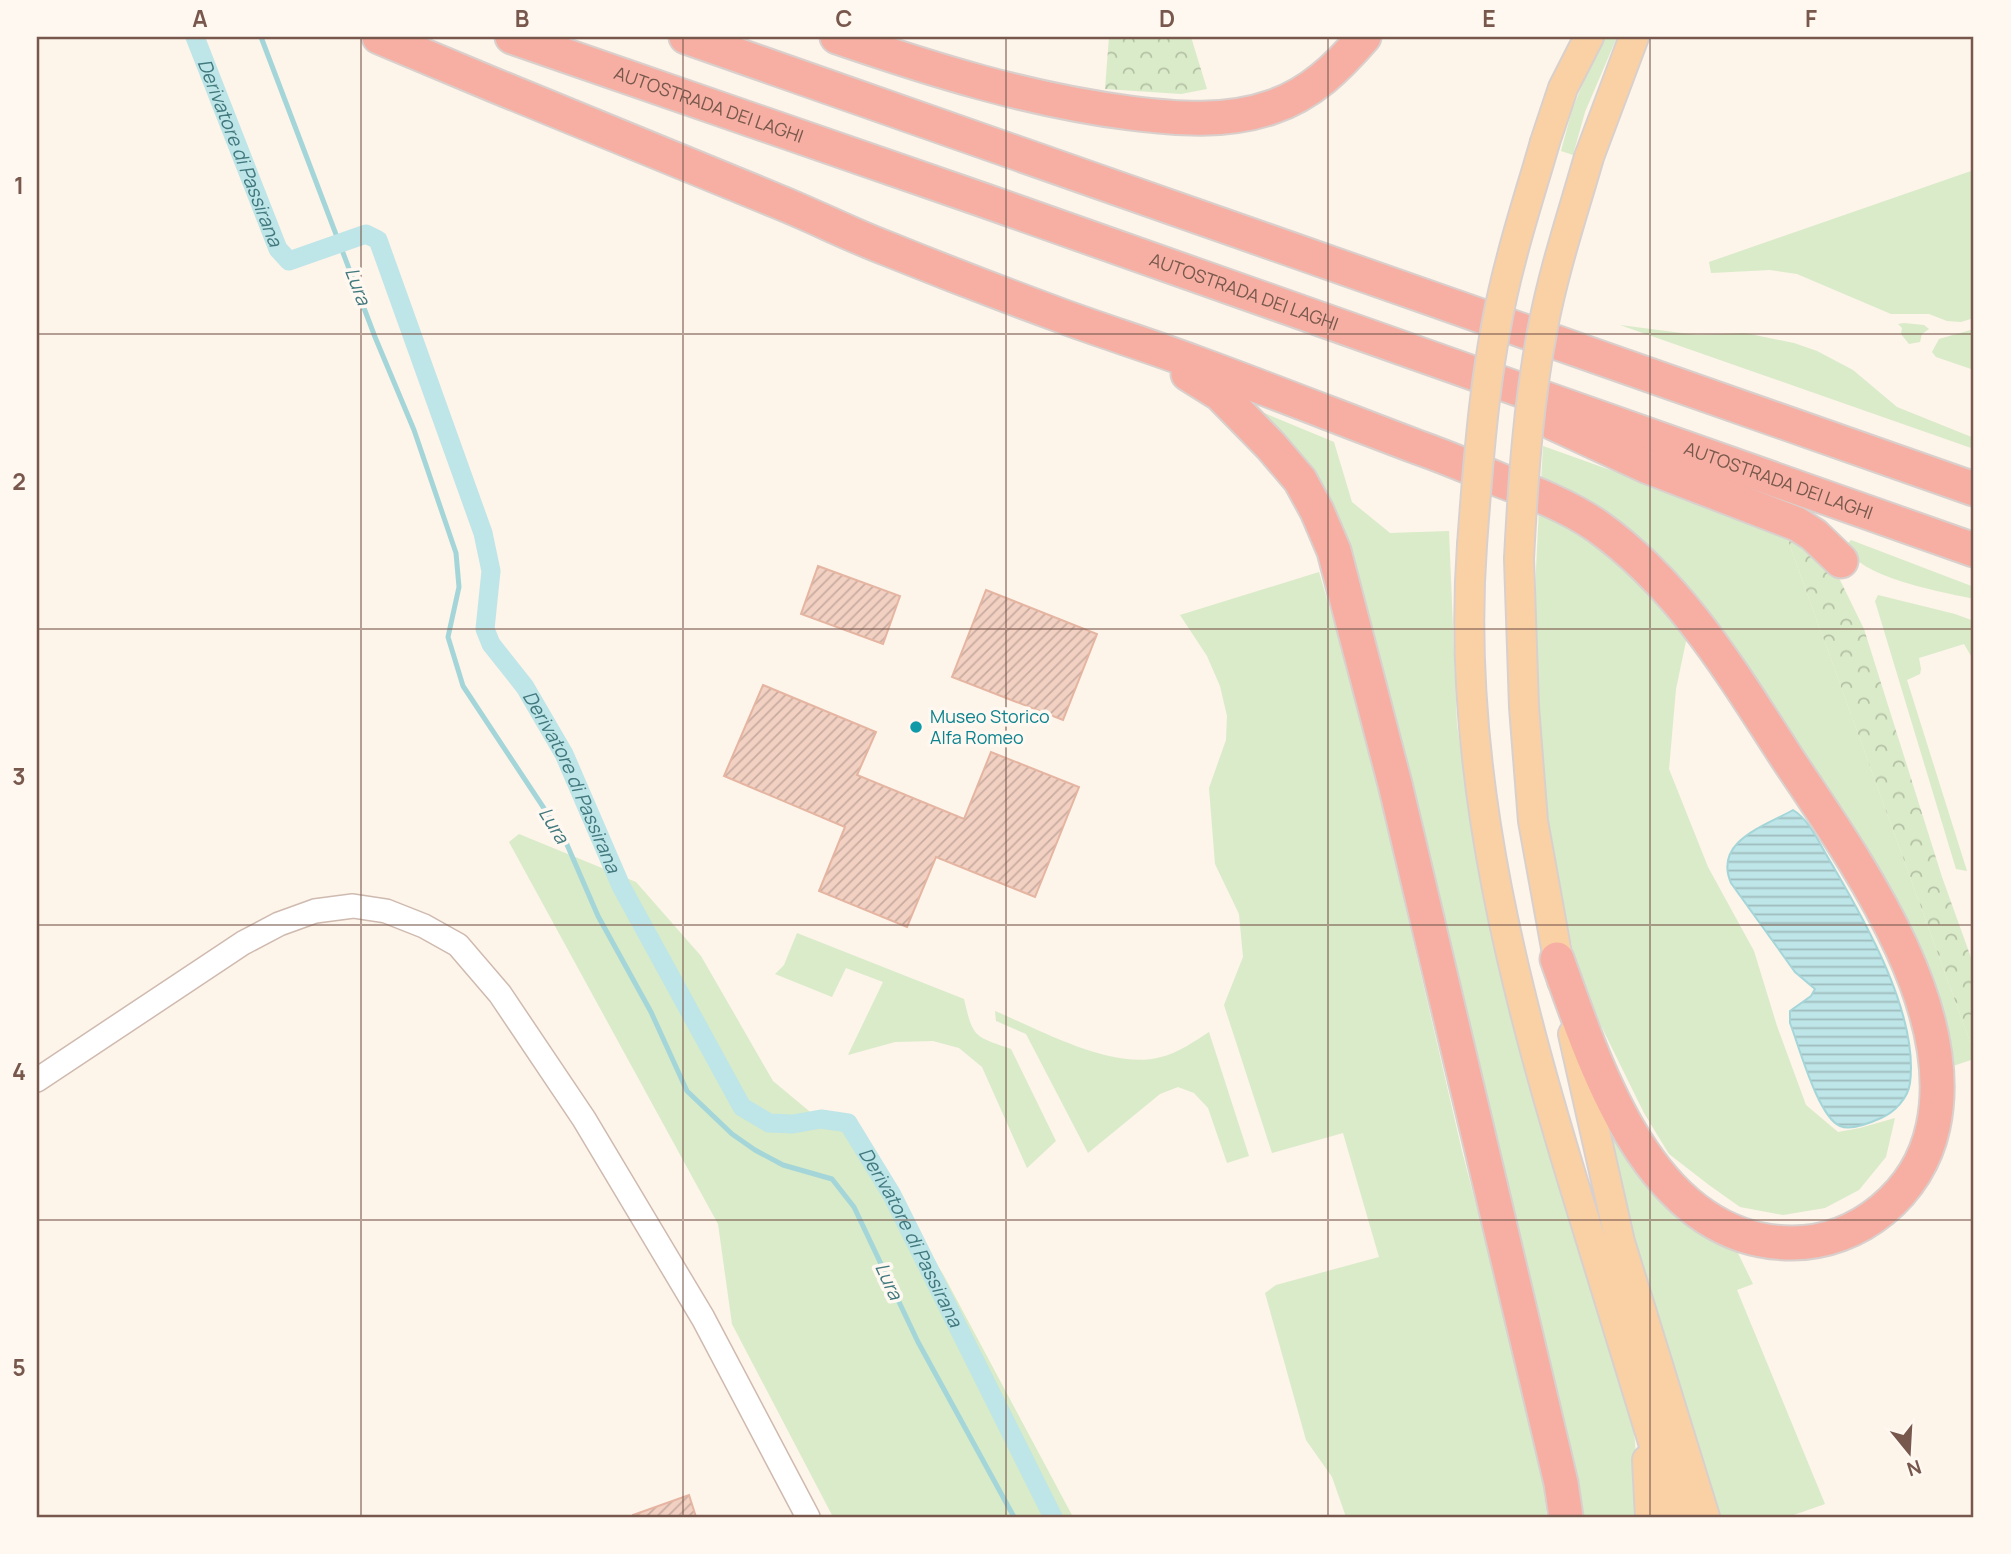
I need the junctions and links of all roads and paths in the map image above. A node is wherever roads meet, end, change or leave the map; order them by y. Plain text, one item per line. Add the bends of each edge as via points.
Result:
1 (379, 37) edge
2 (512, 37) edge
3 (686, 37) edge
4 (837, 37) edge
5 (1364, 37) edge
6 (1576, 37) edge
7 (1589, 37) edge
8 (1634, 37) edge
9 (1643, 37) edge
10 (1563, 88) junction
11 (1608, 101) junction
12 (1062, 316) junction
13 (1432, 361) junction
14 (1974, 489) edge
15 (1974, 550) edge
16 (1841, 561) dead end
17 (1557, 959) junction
18 (37, 1080) edge
19 (1640, 1402) junction
20 (808, 1517) edge
21 (1566, 1517) edge
22 (1650, 1517) edge
23 (1676, 1517) edge
24 (1705, 1517) edge

1 - 12 highway via 886,249
2 - 13 highway, AUTOSTRADA DEI LAGHI
3 - 14 highway
4 - 5 highway via 1028,96 1175,119 1226,117 1272,107 1312,88
6 - 10 main road
7 - 10 main road
8 - 11 main road
9 - 11 main road
10 - 19 main road, bridge via 1510,261 1497,323 1483,412 1469,589 1469,654 1489,847 1511,954 1549,1104
11 - 17 main road, bridge via 1555,273 1525,452 1520,559 1524,707 1533,821
12 - 17 highway via 1208,367 1542,497 1595,525 1652,572 1717,651 1886,913 1920,993 1935,1064 1933,1128 1923,1158 1896,1198 1850,1231 1798,1243 1750,1238 1731,1231 1686,1202 1641,1149 1592,1058
12 - 21 highway via 1180,370 1220,394 1293,471 1334,551 1395,784
13 - 15 highway, AUTOSTRADA DEI LAGHI
13 - 16 highway via 1646,466 1797,524
17 - 24 main road via 1620,1242
18 - 20 street via 243,943 315,911 353,906 386,911 446,938 458,945 500,995 584,1119 703,1318
19 - 22 main road
19 - 23 main road

